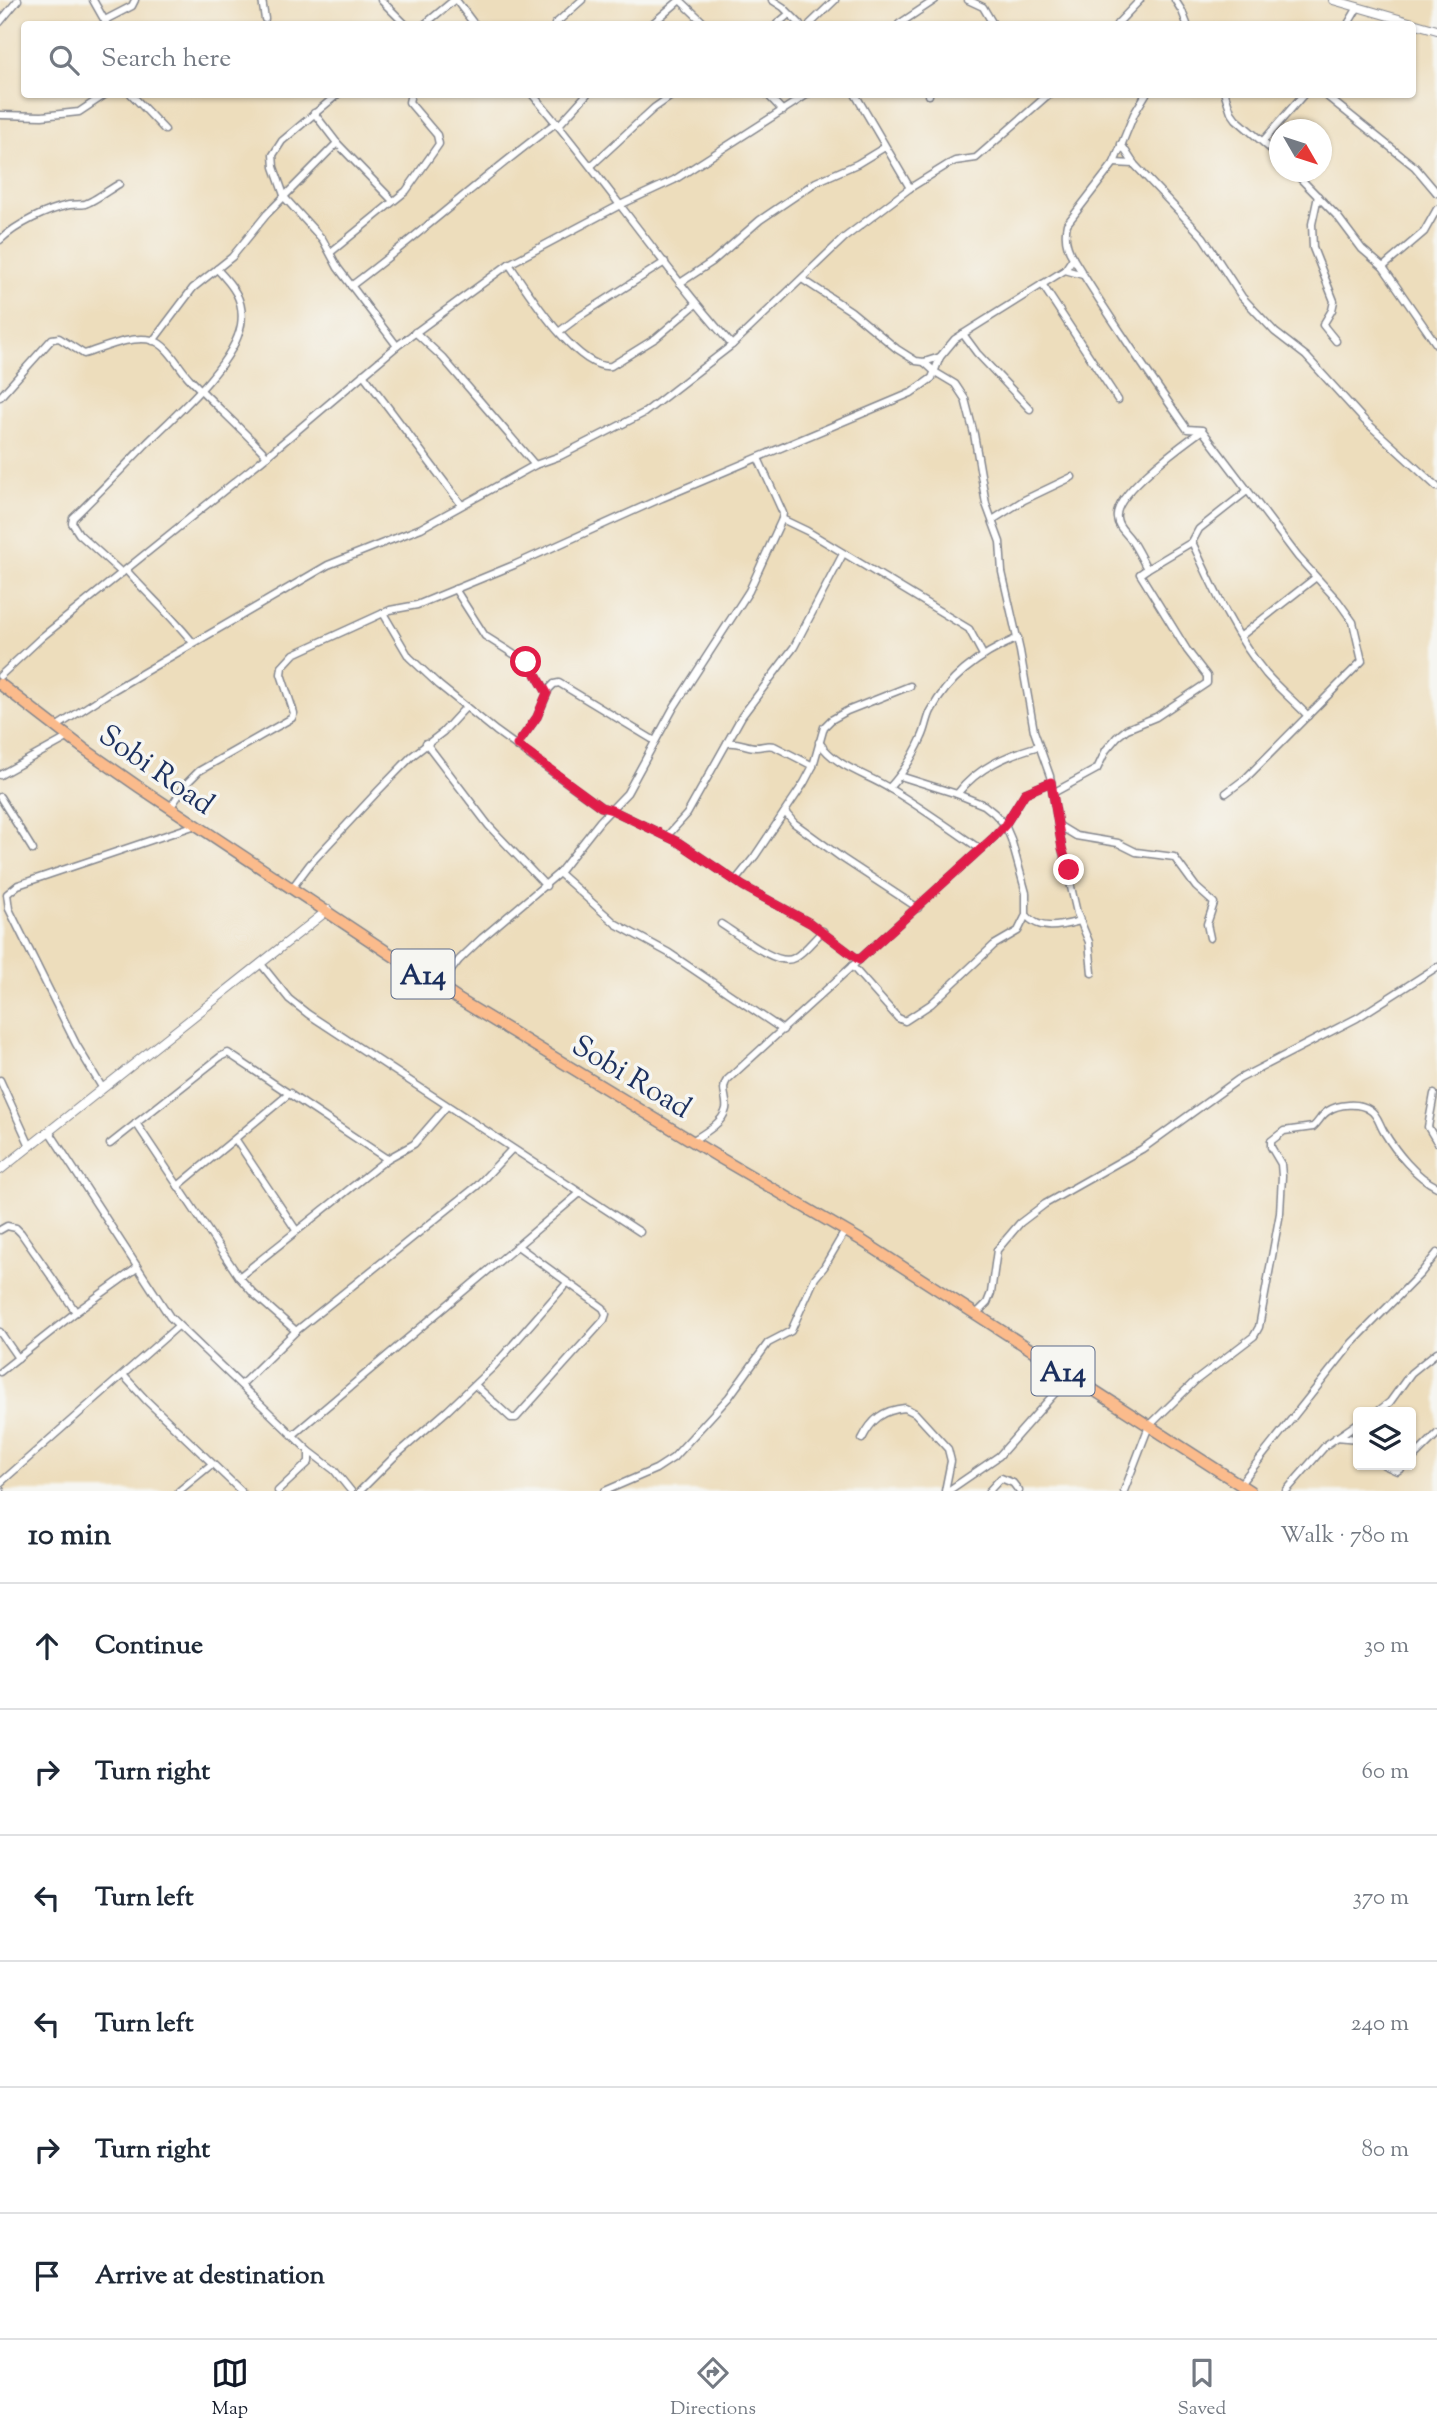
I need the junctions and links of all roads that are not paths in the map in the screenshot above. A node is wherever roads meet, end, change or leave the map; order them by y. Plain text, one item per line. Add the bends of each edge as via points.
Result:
1 (18, 0) edge
2 (93, 0) edge
3 (135, 0) edge
4 (262, 0) edge
5 (381, 0) edge
6 (455, 0) edge
7 (582, 0) edge
8 (680, 0) edge
9 (772, 0) edge
10 (835, 0) edge
11 (935, 0) edge
12 (968, 0) edge
13 (1140, 0) edge
14 (1175, 0) edge
15 (1333, 0) edge
16 (1358, 7) junction
17 (789, 13) junction
18 (265, 19) dead end
19 (105, 21) edge
20 (108, 21) edge
21 (402, 21) edge
22 (429, 21) edge
23 (472, 21) edge
24 (558, 21) edge
25 (656, 21) edge
26 (702, 21) edge
27 (780, 21) edge
28 (797, 21) edge
29 (813, 21) edge
30 (904, 21) edge
31 (991, 21) edge
32 (1120, 21) edge
33 (1186, 21) edge
34 (1350, 21) edge
35 (1406, 21) edge
36 (0, 22) edge
37 (1416, 24) edge
38 (1437, 30) edge
39 (100, 98) edge
40 (135, 98) edge
41 (333, 98) edge
42 (410, 98) edge
43 (536, 98) edge
44 (583, 98) edge
45 (668, 98) edge
46 (771, 98) edge
47 (802, 98) edge
48 (857, 98) edge
49 (1044, 98) edge
50 (1144, 98) edge
51 (1226, 98) edge
52 (1301, 98) edge
53 (1329, 98) edge
54 (783, 111) junction
55 (314, 113) junction
56 (0, 115) edge
57 (558, 123) junction
58 (165, 130) dead end
59 (1263, 141) junction
60 (337, 143) junction
61 (1121, 144) junction
62 (1269, 147) edge
63 (885, 148) junction
64 (1114, 163) junction
65 (1134, 164) junction
66 (591, 166) junction
67 (1304, 182) edge
68 (119, 184) dead end
69 (910, 188) junction
70 (1437, 193) edge
71 (1318, 196) junction
72 (285, 198) junction
73 (393, 201) junction
74 (620, 205) junction
75 (1437, 209) edge
76 (0, 240) edge
77 (331, 252) junction
78 (1073, 258) junction
79 (665, 262) junction
80 (509, 264) junction
81 (1383, 267) junction
82 (216, 270) junction
83 (1065, 270) junction
84 (1083, 275) junction
85 (802, 279) junction
86 (680, 283) junction
87 (1042, 284) junction
88 (351, 286) junction
89 (696, 304) junction
90 (560, 331) junction
91 (415, 332) junction
92 (963, 334) junction
93 (153, 341) junction
94 (1336, 341) dead end
95 (732, 345) junction
96 (1437, 345) edge
97 (397, 346) junction
98 (940, 357) junction
99 (925, 362) junction
100 (935, 372) junction
101 (363, 374) junction
102 (201, 390) junction
103 (0, 397) edge
104 (1118, 400) dead end
105 (1030, 409) dead end
106 (1202, 430) junction
107 (267, 456) junction
108 (758, 458) junction
109 (535, 465) junction
110 (1072, 477) dead end
111 (1437, 487) edge
112 (1247, 491) junction
113 (461, 504) junction
114 (782, 519) junction
115 (993, 519) junction
116 (1192, 542) junction
117 (843, 554) junction
118 (1147, 569) junction
119 (124, 572) junction
120 (1315, 578) junction
121 (456, 589) junction
122 (383, 613) junction
123 (1241, 636) junction
124 (1018, 638) junction
125 (193, 643) junction
126 (984, 655) junction
127 (0, 676) edge
128 (0, 684) edge
129 (910, 687) dead end
130 (547, 693) junction
131 (466, 707) junction
132 (1308, 716) junction
133 (56, 727) junction
134 (69, 737) junction
135 (655, 741) junction
136 (820, 742) junction
137 (426, 743) junction
138 (727, 743) junction
139 (517, 745) junction
140 (1039, 746) junction
141 (827, 754) junction
142 (814, 763) junction
143 (0, 775) edge
144 (900, 776) junction
145 (1051, 782) junction
146 (889, 788) junction
147 (1053, 793) junction
148 (1226, 793) dead end
149 (957, 794) junction
150 (0, 797) edge
151 (170, 808) junction
152 (612, 810) junction
153 (785, 812) junction
154 (794, 822) junction
155 (196, 825) junction
156 (776, 825) junction
157 (1005, 825) junction
158 (1058, 825) junction
159 (667, 836) junction
160 (980, 849) junction
161 (33, 850) dead end
162 (559, 873) junction
163 (735, 881) junction
164 (546, 886) junction
165 (292, 888) junction
166 (918, 908) junction
167 (328, 910) junction
168 (1026, 915) junction
169 (1080, 921) junction
170 (721, 924) dead end
171 (823, 931) junction
172 (1210, 938) dead end
173 (859, 960) junction
174 (261, 964) junction
175 (852, 966) junction
176 (1437, 967) edge
177 (1092, 972) dead end
178 (439, 985) junction
179 (783, 1030) junction
180 (0, 1080) edge
181 (103, 1089) junction
182 (290, 1093) junction
183 (1434, 1094) dead end
184 (447, 1106) junction
185 (136, 1124) junction
186 (49, 1131) junction
187 (236, 1140) junction
188 (692, 1141) junction
189 (1437, 1142) edge
190 (110, 1144) dead end
191 (30, 1146) junction
192 (512, 1149) junction
193 (387, 1159) junction
194 (0, 1170) edge
195 (177, 1186) junction
196 (1437, 1187) edge
197 (580, 1193) junction
198 (0, 1230) edge
199 (296, 1230) junction
200 (845, 1231) junction
201 (640, 1232) dead end
202 (519, 1247) junction
203 (1437, 1253) edge
204 (137, 1268) junction
205 (239, 1277) junction
206 (567, 1283) junction
207 (76, 1312) junction
208 (975, 1315) junction
209 (178, 1326) junction
210 (296, 1331) junction
211 (0, 1332) edge
212 (1437, 1352) edge
213 (18, 1357) junction
214 (0, 1372) edge
215 (124, 1376) junction
216 (1070, 1376) junction
217 (241, 1385) junction
218 (475, 1385) junction
219 (1384, 1407) edge
220 (1149, 1426) junction
221 (1353, 1426) edge
222 (1437, 1434) edge
223 (293, 1435) junction
224 (1336, 1437) junction
225 (1353, 1439) edge
226 (862, 1440) dead end
227 (309, 1451) junction
228 (1416, 1455) edge
229 (212, 1464) junction
230 (0, 1483) edge
231 (1240, 1484) junction
232 (179, 1491) edge
233 (241, 1491) edge
234 (278, 1491) edge
235 (351, 1491) edge
236 (360, 1491) edge
237 (607, 1491) edge
238 (947, 1491) edge
239 (989, 1491) edge
240 (1019, 1491) edge
241 (1124, 1491) edge
242 (1250, 1491) edge
243 (1286, 1491) edge

1 - 36 street
2 - 19 street
3 - 20 street
4 - 18 street
5 - 21 street
6 - 22 street
6 - 23 street
7 - 24 street
8 - 25 street
8 - 26 street
9 - 17 street
10 - 29 street
11 - 30 street
12 - 31 street via 983,7
13 - 32 street
14 - 33 street
15 - 16 street
16 - 34 street
16 - 35 street
17 - 27 street
17 - 28 street
37 - 38 street
39 - 56 street via 68,114
40 - 58 street
41 - 55 street
42 - 73 street via 439,144 406,191
43 - 57 street
44 - 57 street
45 - 66 street
46 - 54 street
47 - 54 street
48 - 63 street
49 - 69 street via 976,158 955,161
50 - 61 street
51 - 59 street via 1236,119
52 - 59 street
53 - 70 street via 1415,167
54 - 74 street via 674,180
55 - 60 street
55 - 72 street via 273,155
57 - 66 street
57 - 88 street
59 - 62 street
60 - 72 street
60 - 73 street
61 - 64 street
61 - 65 street
63 - 69 street
63 - 86 street via 816,182
64 - 65 street
64 - 78 street via 1067,224 1067,248
65 - 111 street via 1203,237 1242,297 1267,324 1306,356 1364,420
66 - 74 street
67 - 71 street
68 - 76 street via 91,202 57,208
69 - 85 street via 844,238
71 - 81 street
71 - 94 street via 1313,248 1334,301 1323,325
72 - 77 street
72 - 82 street
73 - 77 street
74 - 79 street
74 - 80 street
75 - 81 street via 1424,232
77 - 88 street
78 - 83 street
78 - 84 street
79 - 86 street
79 - 90 street
80 - 90 street
80 - 91 street
81 - 96 street
82 - 93 street via 193,288
82 - 102 street via 237,292 241,325 235,343
83 - 84 street
83 - 87 street
84 - 106 street via 1187,429
85 - 95 street
85 - 99 street via 897,349
86 - 89 street
87 - 92 street
87 - 104 street
88 - 97 street
89 - 90 street via 656,338 611,366 593,364
89 - 95 street
91 - 97 street
91 - 109 street
92 - 98 street
92 - 105 street
93 - 102 street via 168,351
93 - 103 street via 140,338 84,354 59,338 52,339
95 - 109 street via 644,413
97 - 101 street
98 - 99 street
98 - 100 street
99 - 100 street
100 - 108 street via 926,385 911,393
100 - 115 street via 955,384 965,399
101 - 107 street
101 - 113 street
102 - 107 street
102 - 119 street via 74,518 79,534
106 - 112 street
106 - 118 street via 1156,464 1119,506 1119,526
107 - 119 street
108 - 114 street
108 - 121 street
109 - 113 street
110 - 115 street
112 - 116 street via 1199,529
112 - 120 street
113 - 125 street via 421,527 328,565
114 - 117 street
114 - 135 street via 748,591
115 - 124 street
116 - 118 street
116 - 123 street
117 - 126 street via 969,629
117 - 138 street via 794,648
118 - 147 street via 1140,574 1207,676 1207,683 1156,717 1127,729 1106,750 1097,769
119 - 125 street
119 - 127 street
120 - 123 street
120 - 132 street via 1353,622 1362,661
121 - 122 street
121 - 130 street via 485,636 526,662
122 - 131 street via 409,657
122 - 151 street via 294,654 281,674 295,713 292,718 199,771
123 - 132 street via 1266,673
124 - 126 street
124 - 140 street
125 - 133 street
126 - 144 street via 938,700
128 - 133 highway, Sobi Road / A14
129 - 136 street via 831,720
130 - 135 street via 559,683
130 - 139 street
131 - 137 street
131 - 139 street
132 - 148 street
133 - 134 highway, Sobi Road / A14
134 - 143 street
134 - 151 highway, Sobi Road / A14
135 - 152 street via 627,793
136 - 141 street
136 - 142 street
137 - 164 street via 489,826
137 - 165 street
138 - 142 street via 768,744
138 - 159 street via 687,814
139 - 152 street via 601,807
140 - 145 street
140 - 149 street via 987,766
141 - 142 street
141 - 146 street
142 - 153 street
144 - 146 street
144 - 149 street
145 - 147 street
145 - 157 street via 1025,793
146 - 160 street
147 - 158 street
149 - 157 street via 984,805
150 - 161 street
151 - 155 highway, Sobi Road / A14
152 - 159 street
152 - 162 street
153 - 154 street
153 - 156 street
154 - 156 street
154 - 166 street
155 - 165 highway, Sobi Road / A14
155 - 181 street via 18,885 7,894 9,909
156 - 163 street
157 - 160 street
157 - 168 street via 1024,885
158 - 169 street
158 - 172 street via 1076,836 1174,857 1214,903 1207,924
159 - 163 street
160 - 166 street
162 - 164 street
162 - 179 street via 617,924 669,953
163 - 171 street
164 - 178 street via 482,938
165 - 167 highway, Sobi Road / A14
166 - 173 street
167 - 174 street
167 - 178 highway, Sobi Road / A14
168 - 169 street via 1052,927
168 - 175 street via 1018,931 994,945 931,1004 905,1021
169 - 177 street
170 - 171 street via 762,952 786,961
171 - 173 street
173 - 175 street
174 - 181 street
174 - 184 street via 289,999 308,1014
175 - 179 street
176 - 208 street via 1357,1018 1239,1079 1142,1149 1028,1217 997,1250 991,1293
178 - 188 highway, Sobi Road / A14
179 - 188 street via 727,1080 723,1085 726,1110 716,1124
180 - 191 street
181 - 186 street
182 - 185 street via 226,1054
182 - 187 street
182 - 193 street
183 - 189 street via 1428,1127
184 - 192 street
184 - 193 street via 414,1144
185 - 190 street
185 - 195 street
186 - 191 street
186 - 204 street
187 - 195 street
187 - 199 street
188 - 200 highway, Sobi Road / A14
191 - 194 street
192 - 197 street
192 - 210 street via 477,1186
193 - 199 street
195 - 205 street
196 - 220 street via 1403,1157 1366,1107 1329,1110 1313,1127 1275,1136 1271,1147 1282,1168 1280,1213 1259,1327
197 - 201 street
197 - 202 street
198 - 207 street via 7,1226 21,1233
199 - 205 street
200 - 208 highway, Sobi Road / A14
200 - 237 street via 815,1278 791,1331 768,1343 729,1397 673,1458
202 - 206 street
202 - 223 street
203 - 231 street via 1352,1343
204 - 207 street
204 - 209 street
205 - 210 street
206 - 218 street
206 - 218 street via 606,1314 529,1404 514,1419
207 - 213 street
208 - 216 highway, Sobi Road / A14
209 - 215 street
209 - 217 street
210 - 217 street
211 - 213 street
212 - 219 street via 1411,1373
213 - 214 street
215 - 229 street
215 - 230 street
216 - 220 highway, Sobi Road / A14
216 - 238 street via 999,1456
217 - 223 street
218 - 236 street
220 - 231 highway, Sobi Road / A14
220 - 241 street
221 - 224 street
222 - 228 street
223 - 227 street
224 - 225 street
224 - 243 street
226 - 238 street via 881,1414 905,1408 915,1413 948,1449
227 - 234 street via 309,1462
227 - 235 street
229 - 232 street
229 - 233 street
231 - 242 highway, Sobi Road / A14
239 - 240 street via 1001,1478

